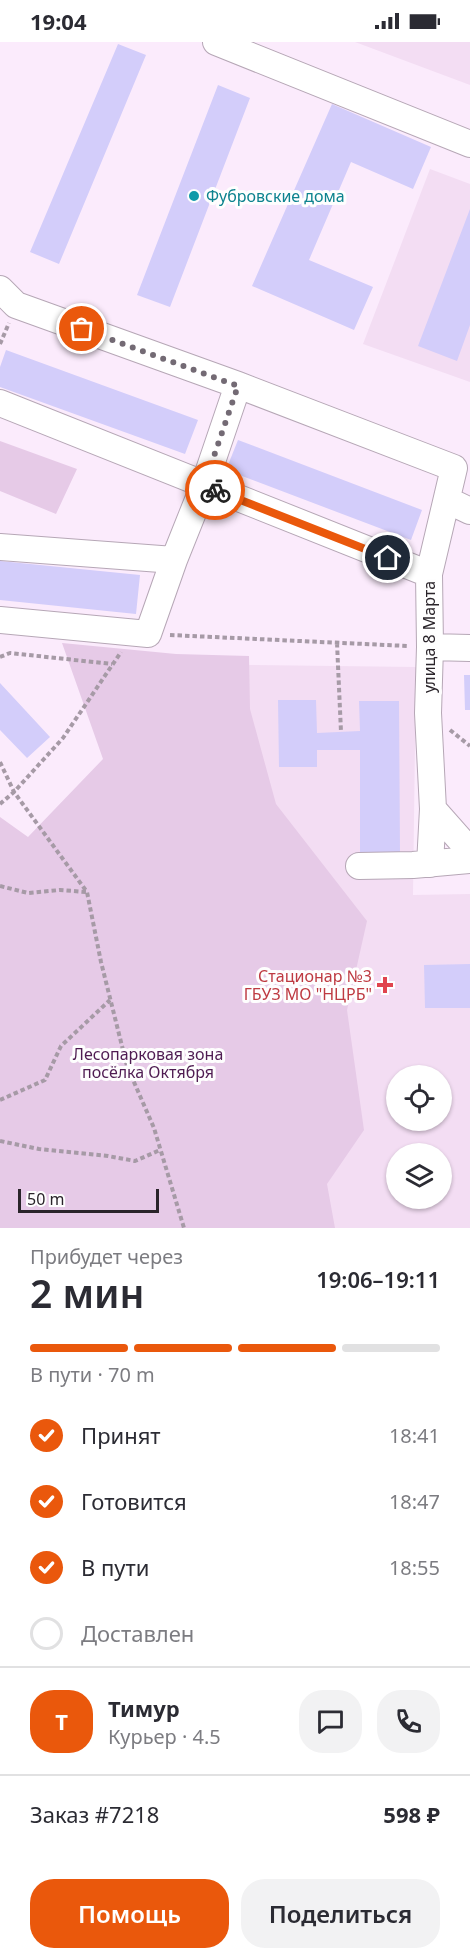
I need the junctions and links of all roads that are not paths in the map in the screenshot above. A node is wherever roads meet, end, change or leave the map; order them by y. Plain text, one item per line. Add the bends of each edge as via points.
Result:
1 (216, 42) edge
2 (470, 144) edge
3 (0, 289) edge
4 (238, 386) junction
5 (0, 403) edge
6 (204, 485) junction
7 (447, 500) junction
8 (470, 511) edge
9 (0, 547) edge
10 (174, 560) junction
11 (429, 574) junction
12 (0, 620) edge
13 (430, 647) junction
14 (470, 648) edge
15 (433, 809) junction
16 (470, 851) edge
17 (470, 860) edge
18 (430, 864) junction
19 (359, 866) dead end

1 - 2 street
3 - 4 street via 16,305
4 - 6 street
4 - 7 street, улица 8 Марта via 454,468
5 - 6 street
6 - 10 street
6 - 11 street
7 - 8 street
7 - 11 street, улица 8 Марта
9 - 10 street
10 - 12 street via 142,633
11 - 13 street, улица 8 Марта
13 - 14 street
13 - 15 street, улица 8 Марта via 428,713
15 - 16 street
15 - 18 street, улица 8 Марта
17 - 18 street
18 - 19 street

